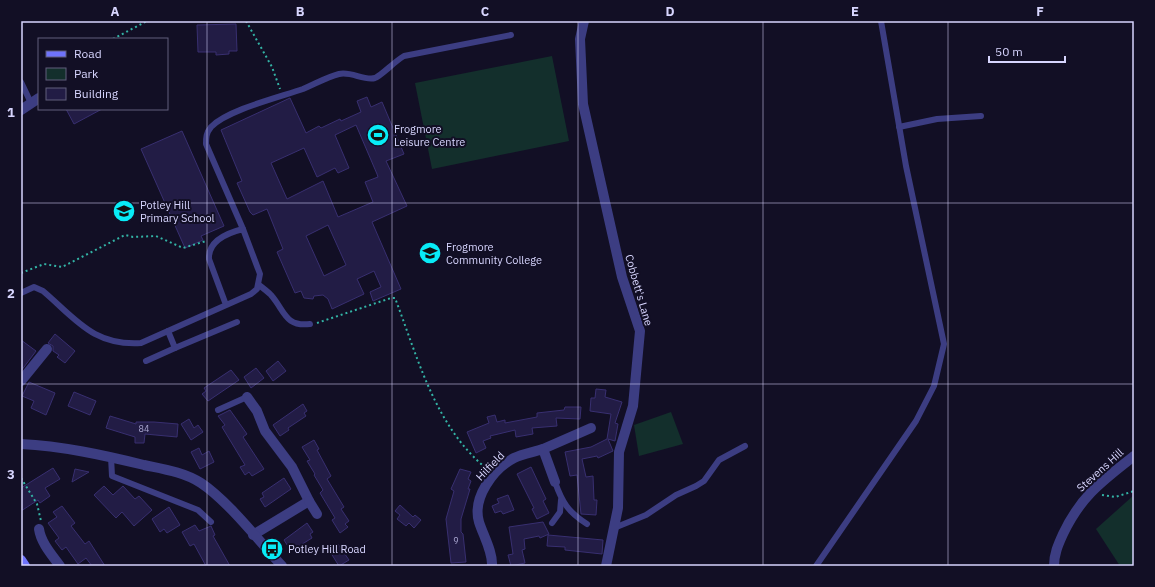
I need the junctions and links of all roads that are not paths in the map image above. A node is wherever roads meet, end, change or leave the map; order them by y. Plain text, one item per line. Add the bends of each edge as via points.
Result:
1 (584, 21) edge
2 (880, 21) edge
3 (511, 34) dead end
4 (21, 82) edge
5 (35, 100) edge
6 (21, 110) edge
7 (980, 116) dead end
8 (899, 127) junction
9 (243, 229) junction
10 (259, 285) junction
11 (21, 293) edge
12 (226, 305) junction
13 (237, 322) dead end
14 (310, 324) road end
15 (168, 331) junction
16 (175, 348) junction
17 (47, 349) dead end
18 (146, 361) dead end
19 (21, 381) edge
20 (247, 397) joint
21 (218, 410) dead end
22 (591, 428) dead end
23 (21, 444) edge
24 (746, 446) dead end
25 (543, 449) junction
26 (1134, 456) edge
27 (112, 457) junction
28 (555, 482) joint
29 (561, 500) junction
30 (309, 501) junction
31 (316, 514) dead end
32 (211, 522) dead end
33 (552, 523) dead end
34 (587, 524) dead end
35 (614, 528) junction
36 (40, 529) road end
37 (253, 534) junction
38 (21, 560) edge
39 (25, 566) edge
40 (60, 566) edge
41 (282, 566) edge
42 (492, 566) edge
43 (606, 566) edge
44 (816, 566) edge
45 (1054, 566) edge

1 - 35 street, Cobbett's Lane via 580,39 583,104 622,277 640,331 633,406 620,452 618,508
2 - 8 lane
3 - 9 lane via 404,56 374,78 340,74 222,119 210,128 206,144
4 - 5 lane
5 - 6 street
7 - 8 lane via 937,119
8 - 44 lane via 944,344 934,386 916,421
9 - 10 lane via 260,274
9 - 12 lane via 218,239 211,247 209,260
10 - 12 lane via 251,294
10 - 14 lane via 271,295 292,322 300,325
11 - 15 lane via 34,287 43,291 92,334 123,344 141,343
12 - 15 lane
13 - 16 lane
15 - 16 lane
16 - 18 lane
17 - 19 street
20 - 21 lane
20 - 30 street via 257,411 265,431 292,467
22 - 25 street, Hilfield
23 - 27 street via 44,445
24 - 35 lane via 719,460 704,481 696,486 676,495 646,515
25 - 28 street
25 - 42 street, Hilfield via 514,458 482,491 478,503 478,519
26 - 45 street, Stevens Hill via 1088,493 1070,519 1054,554
27 - 32 lane via 112,476 198,510
27 - 37 street via 179,473 201,483
28 - 29 lane
29 - 33 lane via 560,512
29 - 34 lane via 575,516
30 - 31 street
30 - 37 street
35 - 43 street, Cobbett's Lane
36 - 40 street via 40,535
37 - 41 street
38 - 39 main road

